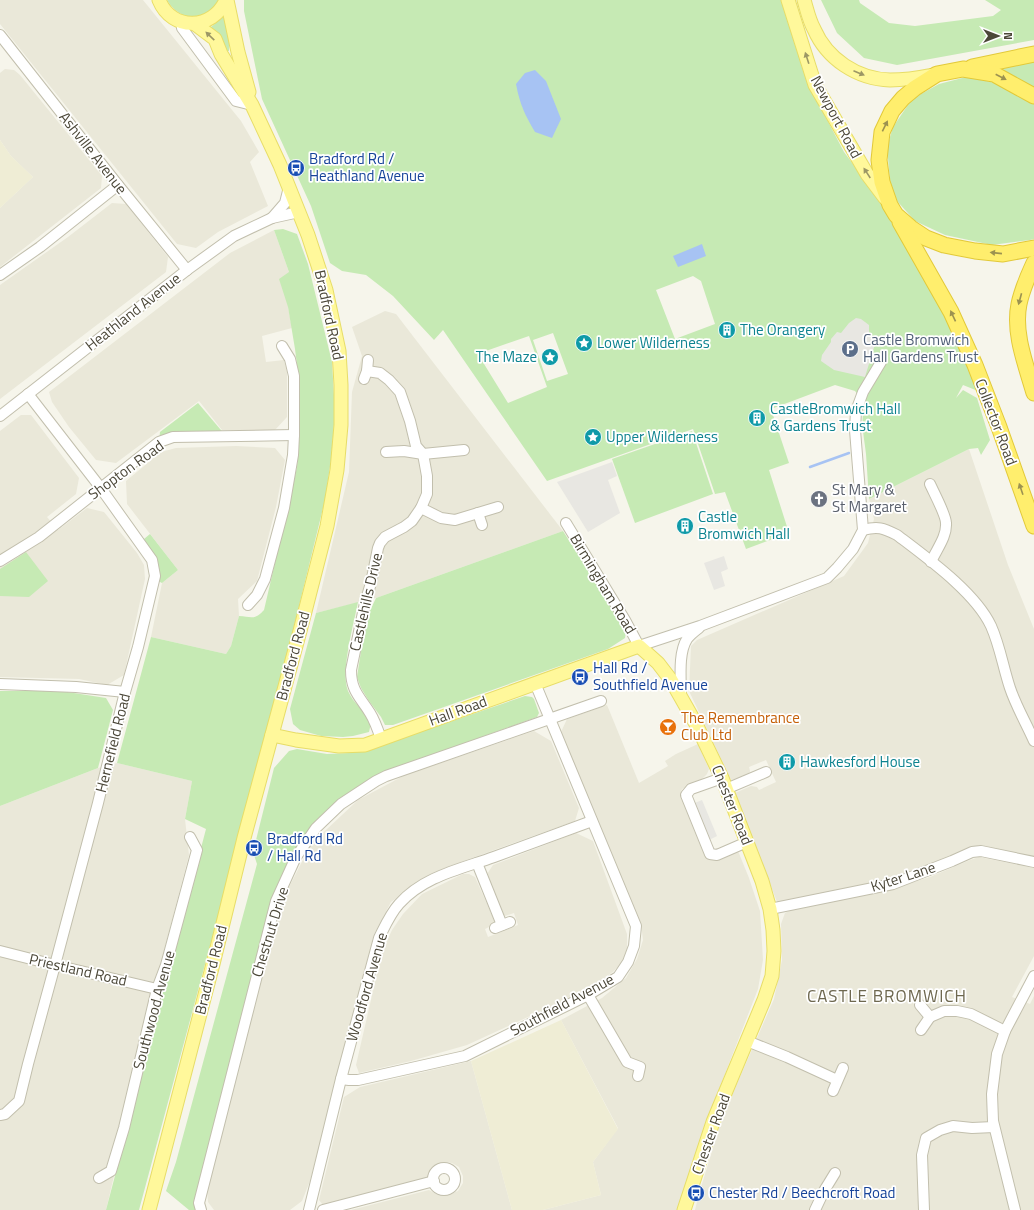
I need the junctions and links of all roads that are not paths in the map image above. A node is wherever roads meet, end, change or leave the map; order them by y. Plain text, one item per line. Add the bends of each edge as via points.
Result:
1 (227, 0) edge
2 (788, 0) edge
3 (804, 0) edge
4 (160, 3) edge
5 (182, 22) junction
6 (195, 24) junction
7 (0, 36) edge
8 (238, 52) junction
9 (1034, 54) edge
10 (224, 59) junction
11 (210, 66) junction
12 (963, 69) junction
13 (937, 74) junction
14 (1034, 96) edge
15 (252, 105) junction
16 (118, 185) junction
17 (289, 187) junction
18 (893, 210) junction
19 (299, 212) junction
20 (272, 218) junction
21 (1034, 248) edge
22 (1034, 263) edge
23 (187, 270) junction
24 (0, 275) edge
25 (282, 346) dead end
26 (368, 360) dead end
27 (881, 362) dead end
28 (1034, 393) edge
29 (28, 394) junction
30 (0, 416) edge
31 (294, 435) junction
32 (464, 450) dead end
33 (386, 452) dead end
34 (423, 454) junction
35 (930, 484) dead end
36 (100, 487) junction
37 (498, 507) dead end
38 (421, 508) junction
39 (478, 513) junction
40 (566, 522) dead end
41 (482, 525) dead end
42 (1034, 526) edge
43 (863, 530) junction
44 (0, 561) edge
45 (931, 562) junction
46 (248, 605) dead end
47 (700, 626) junction
48 (639, 646) junction
49 (535, 683) junction
50 (0, 684) edge
51 (125, 692) junction
52 (680, 696) junction
53 (601, 701) dead end
54 (550, 718) junction
55 (272, 735) junction
56 (382, 739) junction
57 (1034, 741) edge
58 (766, 772) dead end
59 (724, 783) junction
60 (592, 821) junction
61 (190, 837) dead end
62 (747, 842) junction
63 (1034, 862) edge
64 (478, 863) junction
65 (770, 910) junction
66 (502, 925) dead end
67 (0, 951) edge
68 (55, 965) junction
69 (1034, 976) edge
70 (157, 989) junction
71 (588, 995) junction
72 (920, 1005) dead end
73 (930, 1017) junction
74 (921, 1030) dead end
75 (1005, 1031) junction
76 (747, 1041) junction
77 (843, 1068) dead end
78 (638, 1076) dead end
79 (341, 1079) junction
80 (837, 1080) junction
81 (833, 1091) dead end
82 (0, 1116) edge
83 (994, 1127) junction
84 (835, 1174) dead end
85 (99, 1178) dead end
86 (434, 1181) dead end
87 (200, 1207) edge
88 (149, 1210) edge
89 (309, 1210) edge
90 (323, 1210) edge
91 (684, 1210) edge
92 (815, 1210) edge
93 (924, 1210) edge
94 (1015, 1210) edge

1 - 6 main road via 218,13
1 - 8 main road, Bradford Road
18 -> 2 main road, Newport Road via 867,174 815,85
3 -> 13 main road, Newport Road via 821,42 841,63 854,71 889,80
4 - 5 main road via 172,17
5 - 6 main road
5 - 11 street via 182,28
10 -> 6 main road, Bradford Road via 214,39
7 - 16 street, Ashville Avenue
8 - 10 street
8 - 15 main road, Bradford Road
9 - 12 highway
10 - 11 street
10 - 15 main road, Bradford Road
11 - 15 street via 236,101
12 - 13 highway
12 -> 14 highway via 994,74
18 -> 13 highway, Collector Road via 882,182 879,160 882,132 892,111 903,98
15 - 17 main road, Bradford Road
16 - 23 street, Ashville Avenue
16 - 24 street
17 - 19 main road, Bradford Road
17 - 20 street, Heathland Avenue via 285,203
21 -> 18 highway via 1003,254 944,244 926,238 911,228
42 -> 18 highway, Collector Road via 975,365 951,312
19 - 20 street, Heathland Avenue
19 - 55 main road, Bradford Road via 322,276 339,351 341,425 337,470 327,526
20 - 23 street, Heathland Avenue via 234,236
22 -> 28 highway via 1026,279 1019,304 1018,326 1020,344
23 - 29 street, Heathland Avenue
25 - 31 street via 290,359 294,376
26 - 34 street, Castlehills Drive via 365,375 380,373 400,392 416,446
27 - 43 street via 863,392 856,411 855,430
29 - 30 street, Heathland Avenue
29 - 36 street, Hernefield Road
31 - 36 street, Shopton Road via 173,437 159,442
31 - 46 street via 284,508 265,579 257,595
32 - 34 street
33 - 34 street
34 - 38 street, Castlehills Drive via 428,494
35 - 45 street via 946,522 946,528
36 - 44 street, Shopton Road via 39,537
36 - 51 street, Hernefield Road via 152,560 155,576
37 - 39 street
38 - 39 street via 441,518 455,520
38 - 56 street, Castlehills Drive via 412,521 380,542 351,670 351,680 356,694 373,719
39 - 41 street
40 - 48 street, Birmingham Road
43 - 45 street via 887,530
43 - 47 street via 852,549 827,578
45 - 57 street via 978,606 990,625 1010,689
47 - 48 street
47 - 52 street via 687,639 682,651
48 - 49 main road, Hall Road
48 - 52 main road, Chester Road via 658,663
49 - 54 street, Southfield Avenue
49 - 56 main road, Hall Road
50 - 51 street
51 - 68 street, Hernefield Road
52 - 59 main road, Chester Road
53 - 54 street, Chestnut Drive
54 - 60 street, Southfield Avenue
54 - 87 street, Chestnut Drive via 386,776 341,804 316,828 296,857 276,901
55 - 56 main road, Hall Road via 339,746 365,744
55 - 88 main road, Bradford Road
58 - 59 street
59 - 62 main road, Chester Road
59 - 62 street via 691,789 686,795 710,854 717,855
60 - 64 street, Woodford Avenue
60 - 71 street, Southfield Avenue via 636,926 634,946 625,967 618,977
61 - 70 street, Southwood Avenue via 196,850 166,965
62 - 65 main road, Chester Road
63 - 65 street, Kyter Lane via 981,851 972,852 893,884
64 - 66 street
64 - 79 street, Woodford Avenue via 452,870 426,883 400,903 388,920 379,938
65 - 76 main road, Chester Road via 774,951 772,976
67 - 68 street, Priestland Road
68 - 70 street, Priestland Road
68 - 82 street, Hernefield Road via 20,1101
69 - 75 street
70 - 85 street, Southwood Avenue via 124,1128 111,1170
71 - 78 street via 627,1062 640,1067
71 - 79 street, Southfield Avenue via 465,1056 358,1080
72 - 73 street
73 - 74 street
73 - 75 street via 944,1010 957,1010
75 - 83 street via 996,1054 992,1094
76 - 80 street
76 - 91 main road, Chester Road via 713,1122
77 - 80 street
79 - 89 street, Woodford Avenue
80 - 81 street
83 - 93 street via 953,1126 926,1138 922,1155
83 - 94 street
84 - 92 street
86 - 90 street

